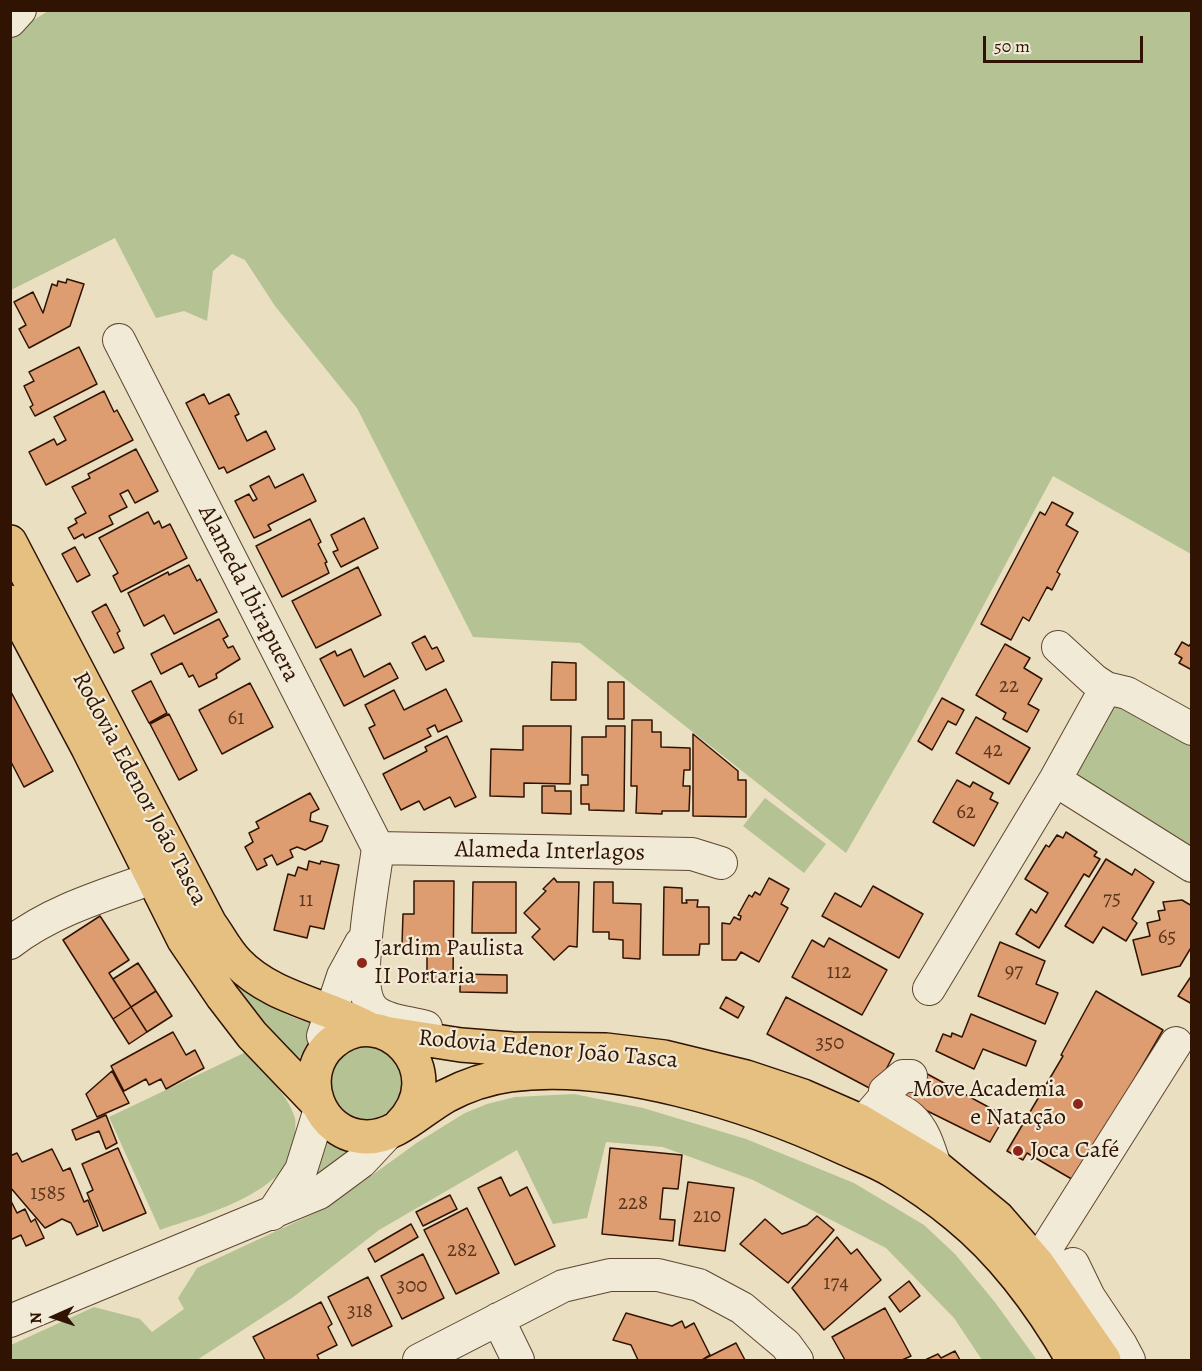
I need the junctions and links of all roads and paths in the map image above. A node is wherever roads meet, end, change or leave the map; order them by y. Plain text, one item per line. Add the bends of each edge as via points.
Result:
1 (20, 10) edge
2 (10, 21) edge
3 (119, 340) dead end
4 (10, 542) edge
5 (10, 602) edge
6 (1058, 647) dead end
7 (63, 673) junction
8 (1106, 688) junction
9 (1191, 729) edge
10 (1055, 780) junction
11 (378, 848) junction
12 (721, 863) dead end
13 (1191, 866) edge
14 (153, 878) junction
15 (367, 931) junction
16 (10, 943) edge
17 (929, 989) dead end
18 (318, 1007) junction
19 (377, 1032) junction
20 (1176, 1043) dead end
21 (461, 1045) junction
22 (317, 1063) junction
23 (911, 1076) dead end
24 (884, 1098) junction
25 (319, 1106) junction
26 (858, 1120) junction
27 (394, 1129) junction
28 (934, 1166) junction
29 (272, 1214) junction
30 (1052, 1267) junction
31 (498, 1319) junction
32 (10, 1321) edge
33 (418, 1360) edge
34 (518, 1360) edge
35 (797, 1360) edge
36 (1073, 1360) edge
37 (1104, 1360) edge
38 (1129, 1360) edge

1 - 2 street
3 - 11 street, Alameda Ibirapuera
4 - 7 main road, Rodovia Edenor João Tasca
5 - 7 main road, Rodovia Edenor João Tasca
6 - 8 street
7 - 14 main road, Rodovia Edenor João Tasca
7 - 18 main road, Rodovia Edenor João Tasca via 236,961 261,982
8 - 9 street via 1127,693
8 - 10 street
10 - 13 street
10 - 17 street
11 - 12 street, Alameda Interlagos via 692,854
11 - 15 street
14 - 16 street via 48,919
14 - 25 main road, Rodovia Edenor João Tasca via 184,940 222,996 252,1035
15 - 18 street via 344,976
15 - 21 street via 364,988 372,1008 381,1016 441,1032
18 - 19 main road, Rodovia Edenor João Tasca
18 - 22 street
19 - 21 main road, Rodovia Edenor João Tasca
19 - 22 main road via 351,1033 333,1042
19 - 27 main road via 405,1047 417,1068 419,1094 415,1106
20 - 30 street
21 - 26 main road, Rodovia Edenor João Tasca via 606,1050 664,1057 746,1077
22 - 25 main road via 314,1081
23 - 24 street via 903,1076 885,1091
24 - 26 street via 874,1111
24 - 28 street via 891,1107 910,1116 924,1133
25 - 27 main road via 331,1123 352,1135 371,1137
25 - 29 street via 301,1170
26 - 28 main road, Rodovia Edenor João Tasca
27 - 29 street via 361,1162 319,1193
27 - 36 main road, Rodovia Edenor João Tasca via 447,1096 509,1075 597,1075 641,1081 723,1102 810,1132 892,1170 958,1217 1009,1267
28 - 30 main road, Rodovia Edenor João Tasca
29 - 32 street
30 - 37 main road, Rodovia Edenor João Tasca
30 - 38 street via 1089,1297
31 - 33 street
31 - 34 street
31 - 35 street via 563,1286 610,1275 658,1275 699,1285 742,1308 786,1345

